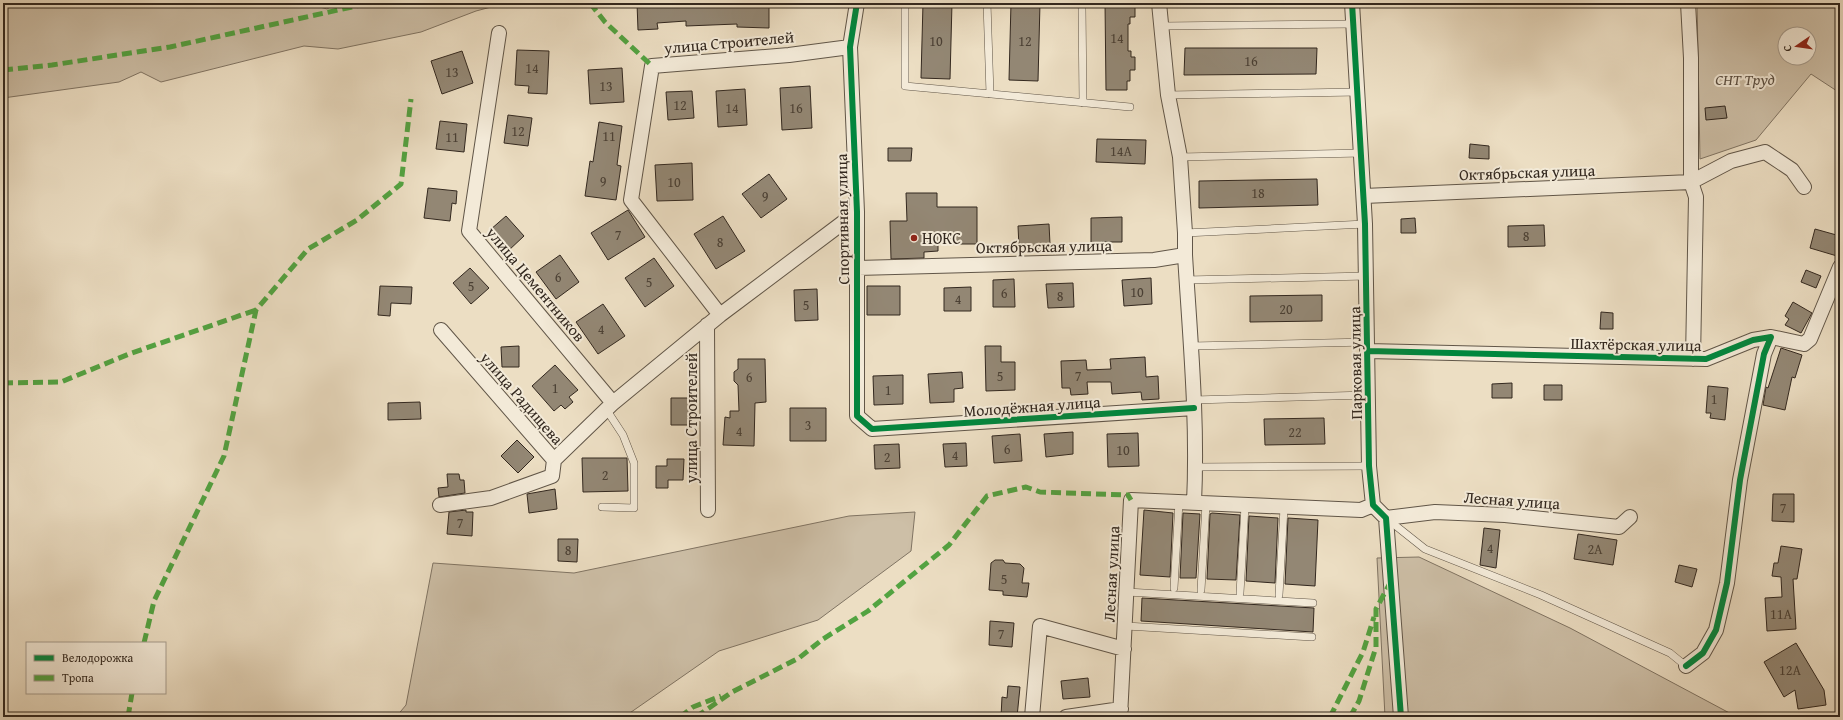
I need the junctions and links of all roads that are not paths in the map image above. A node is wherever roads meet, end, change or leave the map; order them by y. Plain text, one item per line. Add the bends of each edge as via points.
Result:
1 (857, 3) edge
2 (904, 3) edge
3 (987, 3) edge
4 (1079, 3) edge
5 (1160, 3) edge
6 (1352, 3) edge
7 (1688, 3) edge
8 (1353, 24) junction
9 (1162, 26) junction
10 (499, 33) dead end
11 (850, 47) junction
12 (1358, 92) junction
13 (990, 94) junction
14 (1168, 95) junction
15 (1083, 103) junction
16 (1130, 107) dead end
17 (1362, 153) junction
18 (1180, 157) junction
19 (1691, 182) junction
20 (1804, 187) dead end
21 (1364, 196) junction
22 (857, 212) junction
23 (1365, 224) junction
24 (1185, 232) junction
25 (1185, 255) junction
26 (1840, 267) edge
27 (857, 268) junction
28 (1366, 276) junction
29 (1186, 280) junction
30 (720, 314) junction
31 (707, 325) junction
32 (441, 330) dead end
33 (1771, 337) junction
34 (1191, 346) junction
35 (1367, 347) junction
36 (1693, 359) junction
37 (1368, 395) junction
38 (1194, 404) junction
39 (609, 406) junction
40 (872, 429) joint
41 (554, 460) junction
42 (1369, 466) junction
43 (1196, 467) junction
44 (1179, 502) junction
45 (1200, 503) junction
46 (440, 505) dead end
47 (1373, 505) junction
48 (1245, 506) junction
49 (602, 507) dead end
50 (1284, 508) junction
51 (708, 510) dead end
52 (1630, 517) dead end
53 (1386, 518) junction
54 (1174, 588) dead end
55 (1201, 590) dead end
56 (1127, 592) junction
57 (1240, 593) dead end
58 (1279, 595) dead end
59 (1314, 603) dead end
60 (1126, 626) junction
61 (1312, 637) dead end
62 (1124, 649) junction
63 (1686, 666) joint
64 (1121, 713) edge
65 (1032, 717) edge
66 (1066, 717) edge
67 (1401, 717) edge

1 - 11 street, Спортивная улица
2 - 13 lane via 905,86
3 - 13 lane
4 - 15 lane via 1082,7
5 - 9 street
6 - 8 street, Парковая улица
7 - 19 street via 1691,58
8 - 9 lane
8 - 12 street, Парковая улица
9 - 14 street
10 - 39 street, улица Цементников via 469,231
11 - 22 street, Спортивная улица
11 - 30 street, улица Строителей via 789,56 652,66 631,200
12 - 14 lane
12 - 17 street, Парковая улица
13 - 15 lane
14 - 18 street
15 - 16 lane
17 - 18 lane
17 - 21 street, Парковая улица
18 - 24 street
19 - 20 street via 1731,161 1766,152 1792,170
19 - 21 street, Октябрьская улица
19 - 36 street via 1696,196
21 - 23 street, Парковая улица
22 - 27 street, Спортивная улица
22 - 30 street
23 - 24 lane
23 - 28 street, Парковая улица
24 - 25 street
25 - 27 street, Октябрьская улица via 1154,260
25 - 29 street
26 - 33 street, Шахтёрская улица via 1810,339 1804,344
27 - 40 street, Спортивная улица via 857,416
28 - 29 lane
28 - 35 street, Парковая улица
29 - 34 street
30 - 31 street
31 - 39 street
31 - 51 street, улица Строителей
32 - 41 street, улица Радищева
33 - 36 street, Шахтёрская улица via 1753,340 1706,359
33 - 63 street via 1764,354 1740,480 1727,583 1716,630 1703,653
34 - 35 lane
34 - 38 street
35 - 36 street, Шахтёрская улица
35 - 37 street, Парковая улица
37 - 38 lane
37 - 42 street, Парковая улица
38 - 40 street, Молодёжная улица
38 - 43 street
39 - 41 street
39 - 49 lane via 634,463 634,508
41 - 46 street, улица Радищева via 552,476 539,482 491,498
42 - 43 lane
42 - 47 street, Парковая улица
43 - 45 street
44 - 45 street
44 - 54 lane
44 - 56 street, Лесная улица via 1131,500
45 - 48 street
45 - 55 lane
47 - 50 street via 1361,510
47 - 53 street
48 - 50 street
48 - 57 lane
50 - 58 lane
52 - 53 street, Лесная улица via 1619,527 1505,515 1443,512
53 - 63 lane via 1425,549 1541,595 1670,653
53 - 67 street
56 - 59 lane
56 - 60 street, Лесная улица
60 - 61 lane
60 - 62 street, Лесная улица
62 - 64 street, Лесная улица
62 - 65 street, Лесная улица via 1040,626
64 - 66 street, Лесная улица

